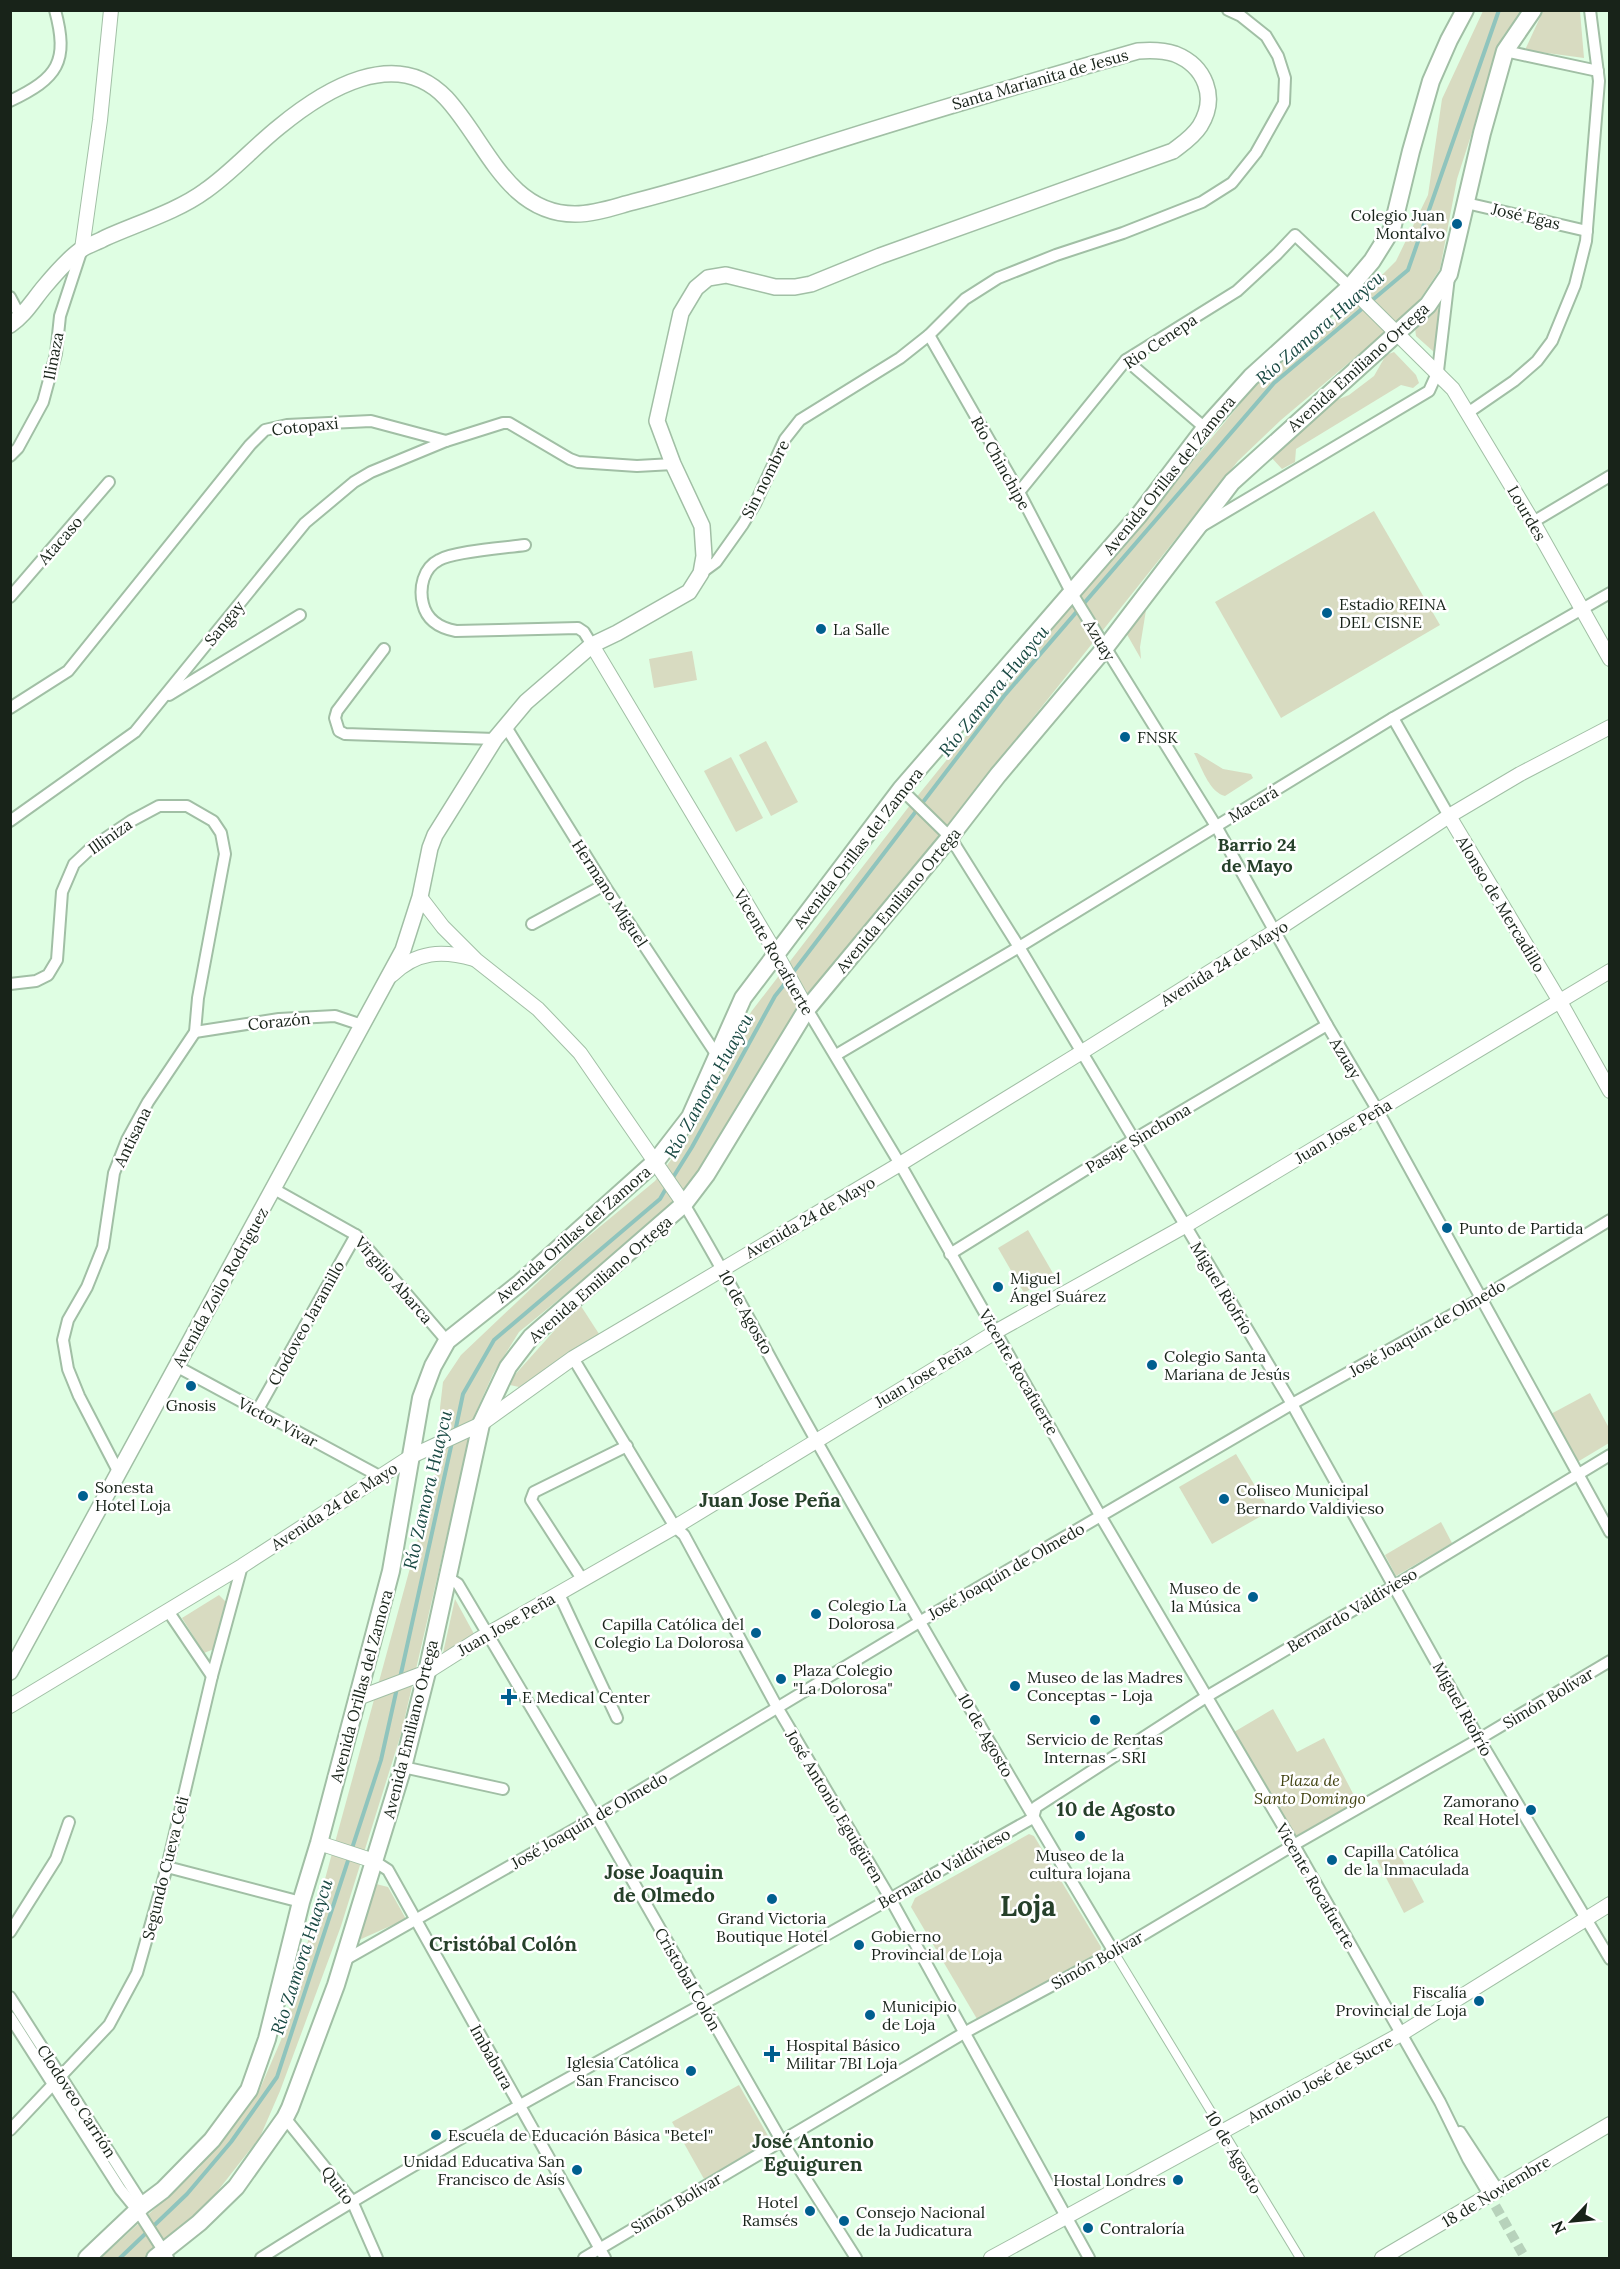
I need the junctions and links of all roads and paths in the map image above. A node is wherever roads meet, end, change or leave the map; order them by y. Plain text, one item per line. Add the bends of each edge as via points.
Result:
1 (55, 10) edge
2 (111, 10) edge
3 (1228, 10) edge
4 (1533, 10) edge
5 (1590, 10) edge
6 (1460, 12) edge
7 (1505, 51) junction
8 (1598, 71) junction
9 (10, 101) edge
10 (1466, 203) junction
11 (1587, 231) junction
12 (82, 249) junction
13 (1449, 274) junction
14 (1354, 291) junction
15 (10, 297) edge
16 (16, 321) edge
17 (1392, 329) junction
18 (929, 335) junction
19 (1126, 360) junction
20 (1438, 372) junction
21 (1469, 412) junction
22 (1205, 428) junction
23 (446, 441) junction
24 (10, 456) edge
25 (673, 464) junction
26 (1610, 476) edge
27 (109, 482) dead end
28 (1019, 492) junction
29 (1533, 522) junction
30 (1197, 529) junction
31 (525, 544) dead end
32 (701, 573) junction
33 (1610, 593) edge
34 (10, 597) edge
35 (1075, 597) junction
36 (1582, 610) junction
37 (300, 615) dead end
38 (592, 645) junction
39 (1103, 645) junction
40 (384, 649) dead end
41 (1610, 659) edge
42 (161, 700) junction
43 (10, 708) edge
44 (1393, 718) junction
45 (506, 727) junction
46 (1610, 728) edge
47 (495, 739) junction
48 (905, 792) junction
49 (1449, 816) junction
50 (10, 821) edge
51 (1216, 826) junction
52 (221, 833) joint
53 (947, 833) junction
54 (604, 885) junction
55 (420, 897) junction
56 (532, 924) dead end
57 (1275, 931) junction
58 (1019, 947) junction
59 (776, 953) junction
60 (476, 960) junction
61 (1610, 971) edge
62 (388, 978) junction
63 (10, 984) edge
64 (1559, 1000) junction
65 (807, 1010) junction
66 (362, 1025) junction
67 (1327, 1025) junction
68 (195, 1032) junction
69 (1082, 1052) junction
70 (836, 1055) junction
71 (718, 1057) junction
72 (1610, 1091) edge
73 (1378, 1111) junction
74 (1133, 1140) junction
75 (656, 1161) junction
76 (900, 1164) junction
77 (274, 1189) junction
78 (684, 1204) junction
79 (1610, 1220) edge
80 (1185, 1226) junction
81 (356, 1235) junction
82 (950, 1254) junction
83 (722, 1268) junction
84 (1480, 1299) junction
85 (997, 1331) junction
86 (447, 1341) junction
87 (573, 1358) junction
88 (176, 1366) junction
89 (1292, 1404) junction
90 (257, 1411) junction
91 (481, 1424) junction
92 (816, 1440) junction
93 (627, 1446) junction
94 (1610, 1455) edge
95 (412, 1456) junction
96 (118, 1471) junction
97 (1577, 1473) junction
98 (381, 1477) junction
99 (1101, 1516) junction
100 (675, 1527) junction
101 (1610, 1532) edge
102 (242, 1566) junction
103 (447, 1577) junction
104 (582, 1579) junction
105 (1394, 1586) junction
106 (559, 1594) junction
107 (168, 1611) junction
108 (921, 1621) junction
109 (488, 1634) junction
110 (1610, 1661) edge
111 (10, 1672) edge
112 (421, 1675) junction
113 (212, 1676) junction
114 (364, 1696) junction
115 (1206, 1697) junction
116 (10, 1706) edge
117 (777, 1707) junction
118 (618, 1718) dead end
119 (1479, 1739) junction
120 (403, 1767) junction
121 (503, 1789) dead end
122 (596, 1817) junction
123 (1033, 1818) junction
124 (69, 1822) dead end
125 (320, 1843) junction
126 (1294, 1845) junction
127 (374, 1861) junction
128 (167, 1867) junction
129 (890, 1898) junction
130 (301, 1902) junction
131 (1610, 1904) edge
132 (1585, 1918) junction
133 (417, 1920) junction
134 (10, 1932) edge
135 (1114, 1952) junction
136 (1610, 1959) edge
137 (342, 1962) junction
138 (10, 1997) edge
139 (702, 2005) junction
140 (10, 2017) edge
141 (964, 2033) junction
142 (1401, 2034) junction
143 (58, 2081) junction
144 (518, 2105) junction
145 (285, 2118) junction
146 (1610, 2124) edge
147 (10, 2130) edge
148 (1222, 2133) junction
149 (781, 2140) junction
150 (1493, 2191) junction
151 (352, 2201) junction
152 (141, 2208) junction
153 (1066, 2219) junction
154 (602, 2254) edge
155 (162, 2256) edge
156 (87, 2259) edge
157 (261, 2259) edge
158 (377, 2259) edge
159 (584, 2259) edge
160 (856, 2259) edge
161 (991, 2259) edge
162 (1089, 2259) edge
163 (1300, 2259) edge
164 (1382, 2259) edge

1 - 9 street via 62,53 37,88
2 - 12 street
3 - 18 street, Sin nombre via 1266,36 1285,78 1284,103 1256,153 1232,183 1202,202 1124,234 998,278 965,299
4 - 7 main road, Avenida Emiliano Ortega
5 - 8 street
6 - 14 main road, Avenida Orillas del Zamora via 1431,81 1392,229
7 - 8 street
7 - 10 main road, Avenida Emiliano Ortega
8 - 11 street
10 - 11 street, José Egas
10 - 13 main road, Avenida Emiliano Ortega
11 - 21 street via 1575,285 1551,341 1529,368
12 - 16 main road, Santa Marianita de Jesus
12 - 24 street, Ilinaza via 60,316 56,354 43,402
12 - 25 main road, Santa Marianita de Jesus via 205,191 280,126 329,92 387,73 405,73 439,91 510,186 531,203 553,212 576,214 658,196 1138,51 1173,53 1201,72 1208,90 1208,106 1200,126 1173,152 811,284 775,287 726,275 708,278 696,288 681,313 657,421
13 - 17 main road, Avenida Emiliano Ortega via 1428,305
13 - 20 street
14 - 17 street, Lourdes
14 - 19 street, Rio Cenepa via 1295,235 1236,291
14 - 22 main road, Avenida Orillas del Zamora via 1251,377
15 - 16 street
17 - 20 street, Lourdes
17 - 30 main road, Avenida Emiliano Ortega via 1352,372 1232,482
18 - 28 street, Río Chinchipe
18 - 32 street, Sin nombre via 792,428 749,514 716,562
19 - 22 street
19 - 28 street, Rio Cenepa
20 - 21 street, Lourdes
20 - 30 street, Avenida Emiliano Ortega via 1429,391
21 - 29 street, Lourdes
22 - 35 main road, Avenida Orillas del Zamora
23 - 25 street via 508,423 578,462
23 - 42 street, Sangay via 371,472 305,523
23 - 43 street, Cotopaxi via 371,421 287,425 265,430 68,671
25 - 32 main road, Santa Marianita de Jesus via 702,526
26 - 29 street
27 - 34 street, Atacaso
28 - 35 street, Río Chinchipe
29 - 36 street, Lourdes
30 - 39 main road, Avenida Emiliano Ortega
31 - 38 street via 438,560 422,581 426,614 456,632 578,628
32 - 38 main road via 689,592
33 - 36 street, Macará
35 - 39 street, Azuay
35 - 48 main road, Avenida Orillas del Zamora
36 - 41 street, Lourdes
36 - 44 street, Macará
37 - 42 street
38 - 45 main road via 526,702
38 - 59 street, Vicente Rocafuerte
39 - 51 street, Azuay
39 - 53 main road, Avenida Emiliano Ortega
40 - 47 street via 337,711 339,731
42 - 50 street, Sangay via 135,732
44 - 49 street, Alonso de Mercadillo
44 - 51 street, Macará
45 - 47 main road
45 - 54 street, Hermano Miguel
46 - 49 street, Avenida 24 de Mayo
47 - 55 main road via 435,835
48 - 53 street, Miguel Riofrío
48 - 59 main road, Avenida Orillas del Zamora
49 - 57 street, Avenida 24 de Mayo
49 - 64 street, Alonso de Mercadillo
51 - 57 street, Azuay
51 - 58 street, Macará
52 - 63 street, Illiniza via 207,816 188,806 159,806 91,848 74,864 62,892 57,960 48,975 36,981
52 - 68 street, Antisana via 225,854
53 - 58 street, Miguel Riofrío
53 - 65 main road, Avenida Emiliano Ortega
54 - 56 street
54 - 71 street, Hermano Miguel
55 - 60 street via 442,927
55 - 62 main road, Avenida Zoilo Rodriguez via 403,950
57 - 67 street, Azuay
57 - 69 street, Avenida 24 de Mayo
58 - 69 street, Miguel Riofrío
58 - 70 street, Macará
59 - 65 street, Vicente Rocafuerte
59 - 71 main road, Avenida Orillas del Zamora via 742,998
60 - 62 street via 454,953 422,956 405,963
60 - 75 street via 538,1009 573,1045
61 - 64 street, Juan Jose Peña
62 - 66 main road, Avenida Zoilo Rodriguez
64 - 72 street, Alonso de Mercadillo
64 - 73 street, Juan Jose Peña
65 - 70 street, Vicente Rocafuerte
65 - 78 main road, Avenida Emiliano Ortega via 706,1175
66 - 68 street, Corazón via 324,1016
66 - 77 main road, Avenida Zoilo Rodriguez
67 - 73 street, Azuay
67 - 74 street, Pasaje Sinchona
68 - 96 street, Antisana via 127,1140 114,1173 103,1247 68,1320 63,1340 68,1369 79,1396
69 - 74 street, Miguel Riofrío
69 - 76 street, Avenida 24 de Mayo
70 - 76 street, Vicente Rocafuerte
71 - 75 main road, Avenida Orillas del Zamora via 690,1117
73 - 80 street, Juan Jose Peña
73 - 84 street, Azuay
74 - 80 street, Miguel Riofrío
74 - 82 street, Pasaje Sinchona
75 - 78 street
75 - 86 main road, Avenida Orillas del Zamora via 520,1283
76 - 82 street, Vicente Rocafuerte
76 - 83 street, Avenida 24 de Mayo
77 - 81 street, Virgilio Abarca
77 - 88 main road, Avenida Zoilo Rodriguez
78 - 83 street, 10 de Agosto
78 - 91 main road, Avenida Emiliano Ortega via 531,1337 508,1367
79 - 84 street, José Joaquín de Olmedo
80 - 85 street, Juan Jose Peña
80 - 89 street, Miguel Riofrío
81 - 86 street, Virgilio Abarca
81 - 90 street, Clodoveo Jaramillo
82 - 85 street, Vicente Rocafuerte
83 - 87 street, Avenida 24 de Mayo
83 - 92 street, 10 de Agosto
84 - 89 street, José Joaquín de Olmedo
84 - 97 street, Azuay
85 - 92 street, Juan Jose Peña
85 - 99 street, Vicente Rocafuerte
86 - 95 main road, Avenida Orillas del Zamora via 421,1398
87 - 91 street, Avenida 24 de Mayo
87 - 93 street, José Antonio Eguigüren
88 - 90 street, Victor Vivar
88 - 96 main road, Avenida Zoilo Rodriguez
89 - 99 street, José Joaquín de Olmedo
89 - 105 street, Miguel Riofrío
90 - 98 street, Victor Vivar
91 - 95 street, Avenida 24 de Mayo
91 - 103 main road, Avenida Emiliano Ortega
92 - 100 street, Juan Jose Peña
92 - 108 street, 10 de Agosto
93 - 100 street, José Antonio Eguigüren
93 - 104 street via 534,1492 531,1500
94 - 97 street, Bernardo Valdivieso
95 - 98 street, Avenida 24 de Mayo
95 - 114 main road, Avenida Orillas del Zamora
96 - 111 main road, Avenida Zoilo Rodriguez
97 - 101 street, Azuay
97 - 105 street, Bernardo Valdivieso
98 - 102 street, Avenida 24 de Mayo
99 - 108 street, José Joaquín de Olmedo
99 - 115 street, Vicente Rocafuerte
100 - 104 street, Juan Jose Peña
100 - 117 street, José Antonio Eguigüren via 684,1535
102 - 107 street, Avenida 24 de Mayo
102 - 113 street, Segundo Cueva Celi
103 - 109 street, Cristobal Colón via 458,1584
103 - 112 main road, Avenida Emiliano Ortega
104 - 106 street, Juan Jose Peña
105 - 115 street, Bernardo Valdivieso
105 - 119 street, Miguel Riofrío
106 - 109 street, Juan Jose Peña
106 - 118 street
107 - 113 street
107 - 116 street, Avenida 24 de Mayo
108 - 117 street, José Joaquín de Olmedo
108 - 123 street, 10 de Agosto
109 - 112 street, Juan Jose Peña
109 - 122 street, Cristobal Colón
110 - 119 street, Simón Bolívar
112 - 114 street, Juan Jose Peña
112 - 120 main road, Avenida Emiliano Ortega
113 - 128 street, Segundo Cueva Celi
114 - 125 main road, Avenida Orillas del Zamora
115 - 123 street, Bernardo Valdivieso via 1036,1807
115 - 126 street, Vicente Rocafuerte
117 - 122 street, José Joaquín de Olmedo
117 - 129 street, José Antonio Eguigüren
119 - 126 street, Simón Bolívar
119 - 132 street, Miguel Riofrío
120 - 121 street
120 - 127 main road, Avenida Emiliano Ortega
122 - 133 street, José Joaquín de Olmedo
122 - 139 street, Cristobal Colón
123 - 129 street, Bernardo Valdivieso
123 - 135 street, 10 de Agosto
124 - 134 street via 56,1858
125 - 127 street
125 - 130 main road, Avenida Orillas del Zamora
126 - 135 street, Simón Bolívar
126 - 142 street, Vicente Rocafuerte
127 - 133 street, Imbabura via 388,1870
127 - 137 main road, Avenida Emiliano Ortega
128 - 130 street
128 - 143 street, Segundo Cueva Celi via 129,1990 109,2025
129 - 139 street, Bernardo Valdivieso
129 - 141 street, José Antonio Eguigüren
130 - 152 main road, Avenida Orillas del Zamora via 267,2040 249,2090 212,2140
131 - 132 street, Antonio José de Sucre
132 - 136 street, Miguel Riofrío
132 - 142 street, Antonio José de Sucre
133 - 137 street, José Joaquín de Olmedo
133 - 144 street, Imbabura
135 - 141 street, Simón Bolívar
135 - 148 street, 10 de Agosto
137 - 145 main road, Avenida Emiliano Ortega
138 - 143 street, Clodoveo Carrión
139 - 144 street, Bernardo Valdivieso
139 - 149 street, Cristobal Colón
140 - 143 street, Clodoveo Carrión
141 - 149 street, Simón Bolívar
141 - 153 street, José Antonio Eguigüren
142 - 148 street, Antonio José de Sucre
142 - 150 street, Vicente Rocafuerte
143 - 147 street, Segundo Cueva Celi
143 - 152 street, Clodoveo Carrión
144 - 151 street, Bernardo Valdivieso
144 - 154 street, Imbabura
145 - 151 street, Quito
145 - 155 main road, Avenida Emiliano Ortega via 236,2187
146 - 150 street, 18 de Noviembre
148 - 153 street, Antonio José de Sucre
148 - 163 street, 10 de Agosto
149 - 154 street, Simón Bolívar
149 - 160 street, Cristobal Colón
150 - 164 street, 18 de Noviembre
151 - 157 street, Bernardo Valdivieso
151 - 158 street, Quito
152 - 155 street, Clodoveo Carrión
152 - 156 main road, Avenida Orillas del Zamora
153 - 161 street, Antonio José de Sucre
153 - 162 street, José Antonio Eguigüren
154 - 159 street, Simón Bolívar

